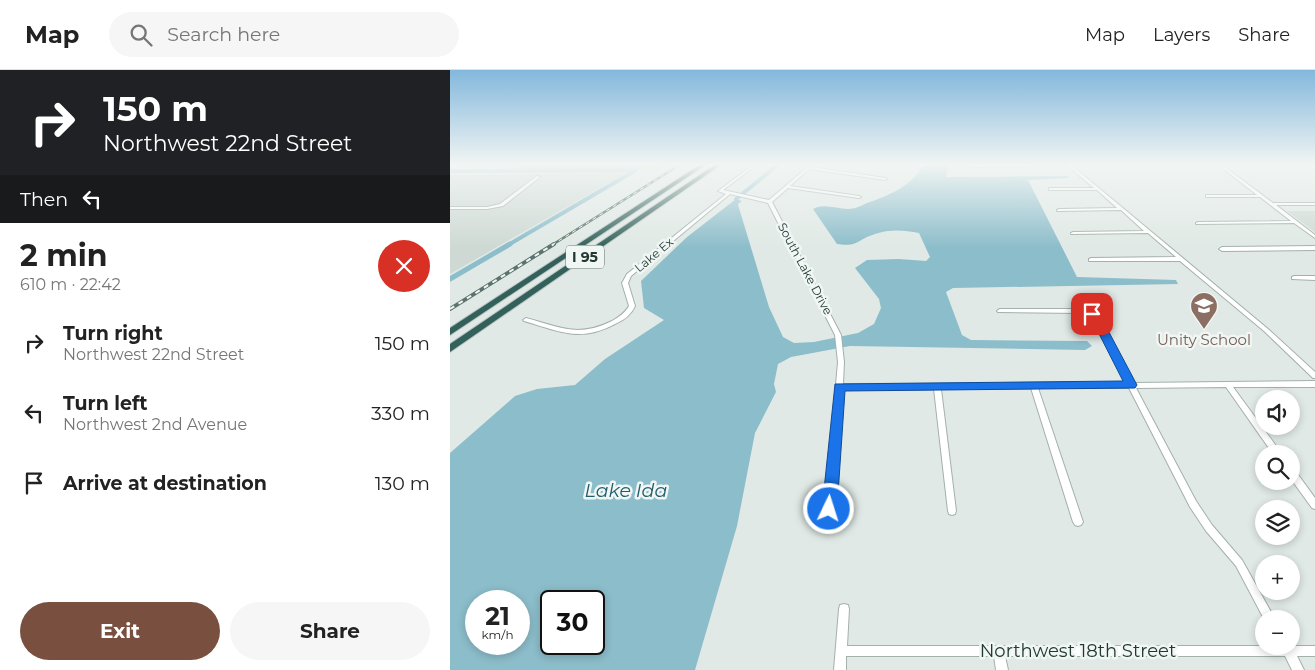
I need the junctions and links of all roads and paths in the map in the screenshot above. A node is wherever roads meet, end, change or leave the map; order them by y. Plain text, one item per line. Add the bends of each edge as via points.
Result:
1 (520, 192) edge
2 (662, 192) edge
3 (679, 192) edge
4 (720, 192) edge
5 (781, 192) edge
6 (827, 192) edge
7 (1100, 192) edge
8 (1255, 192) edge
9 (728, 194) junction
10 (1208, 196) dead end
11 (1260, 196) junction
12 (859, 197) dead end
13 (770, 202) junction
14 (1272, 204) junction
15 (1315, 204) edge
16 (450, 208) edge
17 (1121, 209) junction
18 (1059, 210) dead end
19 (1296, 222) junction
20 (1198, 223) dead end
21 (1149, 232) junction
22 (1073, 233) dead end
23 (1315, 237) edge
24 (1315, 248) edge
25 (1222, 249) dead end
26 (1181, 259) junction
27 (1091, 260) dead end
28 (1294, 278) dead end
29 (1315, 278) edge
30 (1000, 311) dead end
31 (526, 320) dead end
32 (450, 332) edge
33 (450, 350) edge
34 (1315, 376) edge
35 (1315, 384) edge
36 (1131, 385) junction
37 (1228, 385) junction
38 (937, 386) junction
39 (1034, 386) junction
40 (839, 387) junction
41 (1271, 445) edge
42 (1300, 484) edge
43 (1315, 505) edge
44 (829, 509) dead end
45 (952, 511) dead end
46 (1078, 522) dead end
47 (844, 609) dead end
48 (1265, 610) edge
49 (1255, 649) edge
50 (1300, 650) edge
51 (841, 651) junction
52 (1315, 651) edge
53 (999, 652) junction
54 (1290, 655) edge
55 (840, 670) edge
56 (1002, 670) edge
57 (1298, 670) edge

1 - 16 street via 506,203 490,208
2 - 32 highway, I 95
3 - 33 highway, I 95
4 - 9 street
5 - 13 street
6 - 12 street
7 - 17 street
8 - 11 street
9 - 13 street
9 - 31 street, Lake Ex via 626,280 625,287 632,306 627,315 580,333
10 - 11 street
11 - 14 street
13 - 40 street, South Lake Drive via 838,335 841,350
14 - 15 street
14 - 19 street
17 - 18 street
17 - 21 street
19 - 20 street
19 - 23 street
21 - 22 street
21 - 26 street
24 - 25 street
26 - 27 street
26 - 34 street via 1273,335
28 - 29 street
30 - 36 street via 1080,311 1092,314
35 - 37 street
36 - 37 street
36 - 39 street
36 - 48 street via 1197,510 1239,563
37 - 41 street
38 - 39 street
38 - 40 street
38 - 45 street
39 - 46 street
40 - 44 street, South Lake Drive
42 - 43 street
47 - 51 street
49 - 53 street, Northwest 18th Street
50 - 52 street, Northwest 18th Street
51 - 53 street, Northwest 18th Street
51 - 55 street
53 - 56 street
54 - 57 street

